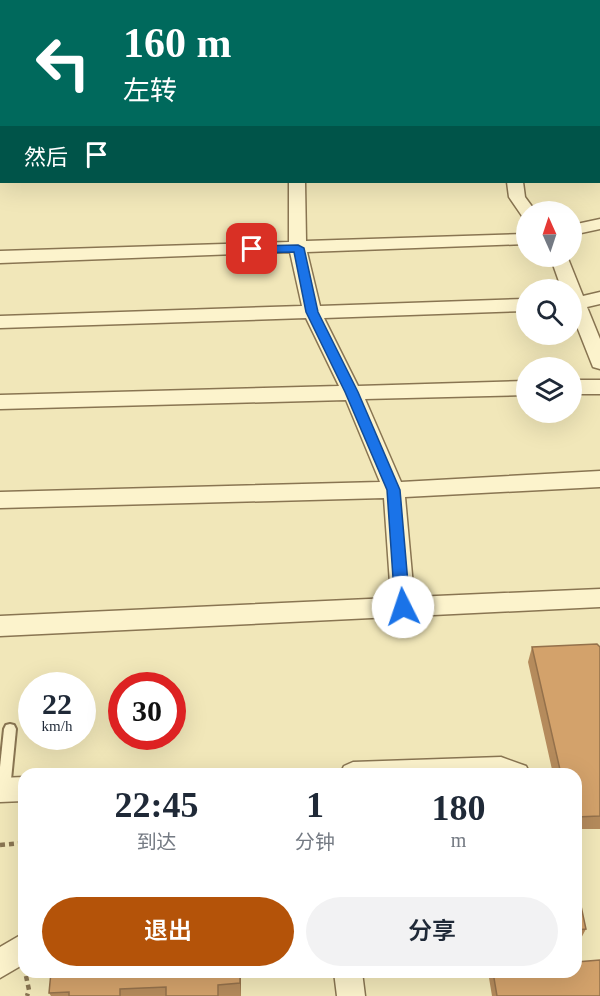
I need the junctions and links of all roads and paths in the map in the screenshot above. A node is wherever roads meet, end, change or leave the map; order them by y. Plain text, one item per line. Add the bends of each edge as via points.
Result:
1 (297, 183) edge
2 (515, 183) edge
3 (520, 201) edge
4 (600, 224) edge
5 (582, 228) edge
6 (516, 239) edge
7 (298, 248) junction
8 (0, 257) edge
9 (582, 297) edge
10 (600, 298) edge
11 (516, 305) edge
12 (312, 312) junction
13 (582, 320) edge
14 (0, 322) edge
15 (600, 362) edge
16 (582, 387) edge
17 (600, 387) edge
18 (516, 388) edge
19 (352, 392) junction
20 (0, 402) edge
21 (600, 479) edge
22 (394, 490) junction
23 (0, 500) edge
24 (600, 598) edge
25 (403, 607) junction
26 (0, 626) edge
27 (10, 729) dead end
28 (9, 790) edge
29 (18, 844) edge
30 (0, 845) edge
31 (18, 951) edge
32 (0, 964) edge
33 (27, 978) edge
34 (349, 978) edge
35 (27, 996) edge
36 (351, 996) edge

1 - 7 street
2 - 3 street
4 - 5 street
6 - 7 street
7 - 8 street
7 - 12 street
9 - 10 street
11 - 12 street
12 - 14 street
12 - 19 street
13 - 15 street
16 - 17 street
18 - 19 street
19 - 20 street
19 - 22 street
21 - 22 street
22 - 23 street
22 - 25 street
24 - 25 street
25 - 26 street
27 - 28 lane
29 - 30 path
31 - 32 street
33 - 35 path
34 - 36 street

